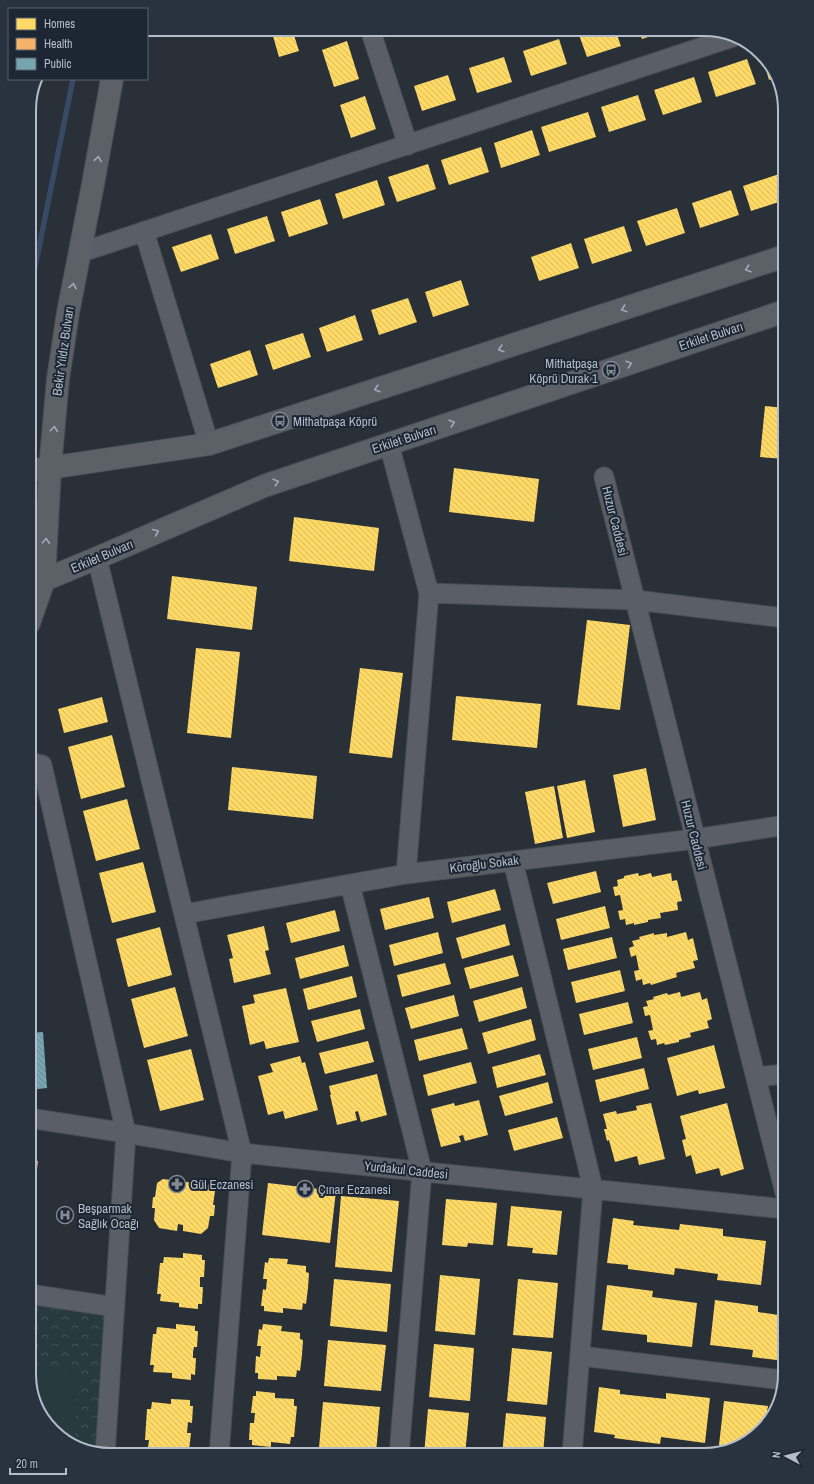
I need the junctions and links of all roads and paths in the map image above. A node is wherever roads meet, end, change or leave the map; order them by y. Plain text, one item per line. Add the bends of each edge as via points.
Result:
1 (372, 36) edge
2 (726, 39) edge
3 (112, 80) edge
4 (408, 145) junction
5 (144, 231) junction
6 (79, 253) junction
7 (778, 258) edge
8 (778, 313) edge
9 (209, 444) junction
10 (389, 444) junction
11 (50, 468) junction
12 (36, 470) edge
13 (604, 477) dead end
14 (97, 558) junction
15 (37, 581) edge
16 (429, 593) junction
17 (635, 600) junction
18 (778, 617) edge
19 (36, 764) edge
20 (778, 826) edge
21 (695, 839) junction
22 (513, 861) junction
23 (406, 874) junction
24 (350, 884) junction
25 (184, 914) junction
26 (778, 1075) edge
27 (756, 1077) junction
28 (36, 1119) edge
29 (126, 1133) junction
30 (242, 1153) junction
31 (778, 1165) edge
32 (422, 1171) junction
33 (593, 1188) junction
34 (778, 1208) edge
35 (36, 1295) edge
36 (115, 1307) junction
37 (580, 1356) junction
38 (777, 1379) edge
39 (105, 1448) edge
40 (220, 1448) edge
41 (400, 1448) edge
42 (573, 1448) edge

1 - 4 street
2 - 4 street
6 -> 3 main road, Bekir Yıldız Bulvarı
4 - 5 street
5 - 6 street
5 - 9 street
11 -> 6 main road, Bekir Yıldız Bulvarı via 58,379
7 -> 9 main road
10 -> 8 main road, Erkilet Bulvarı
9 - 11 main road
14 -> 10 main road, Erkilet Bulvarı via 264,486
10 - 16 street
11 - 12 main road
15 -> 11 main road, Bekir Yıldız Bulvarı
13 - 17 street, Huzur Caddesi
14 - 15 main road, Erkilet Bulvarı
14 - 25 street
16 - 17 street
16 - 23 street
17 - 18 street
17 - 21 street, Huzur Caddesi
19 - 29 street via 42,765
20 - 21 street, Köroğlu Sokak
21 - 22 street, Köroğlu Sokak
21 - 27 street, Huzur Caddesi
22 - 23 street, Köroğlu Sokak
22 - 33 street
23 - 24 street, Köroğlu Sokak
24 - 25 street, Köroğlu Sokak
24 - 32 street
25 - 30 street
26 - 27 street
27 - 31 street, Huzur Caddesi
28 - 29 street, Yurdakul Caddesi
29 - 30 street, Yurdakul Caddesi
29 - 36 street
30 - 32 street, Yurdakul Caddesi
30 - 40 street
32 - 33 street, Yurdakul Caddesi
32 - 41 street
33 - 34 street, Yurdakul Caddesi
33 - 37 street
35 - 36 street
36 - 39 street
37 - 38 street
37 - 42 street

